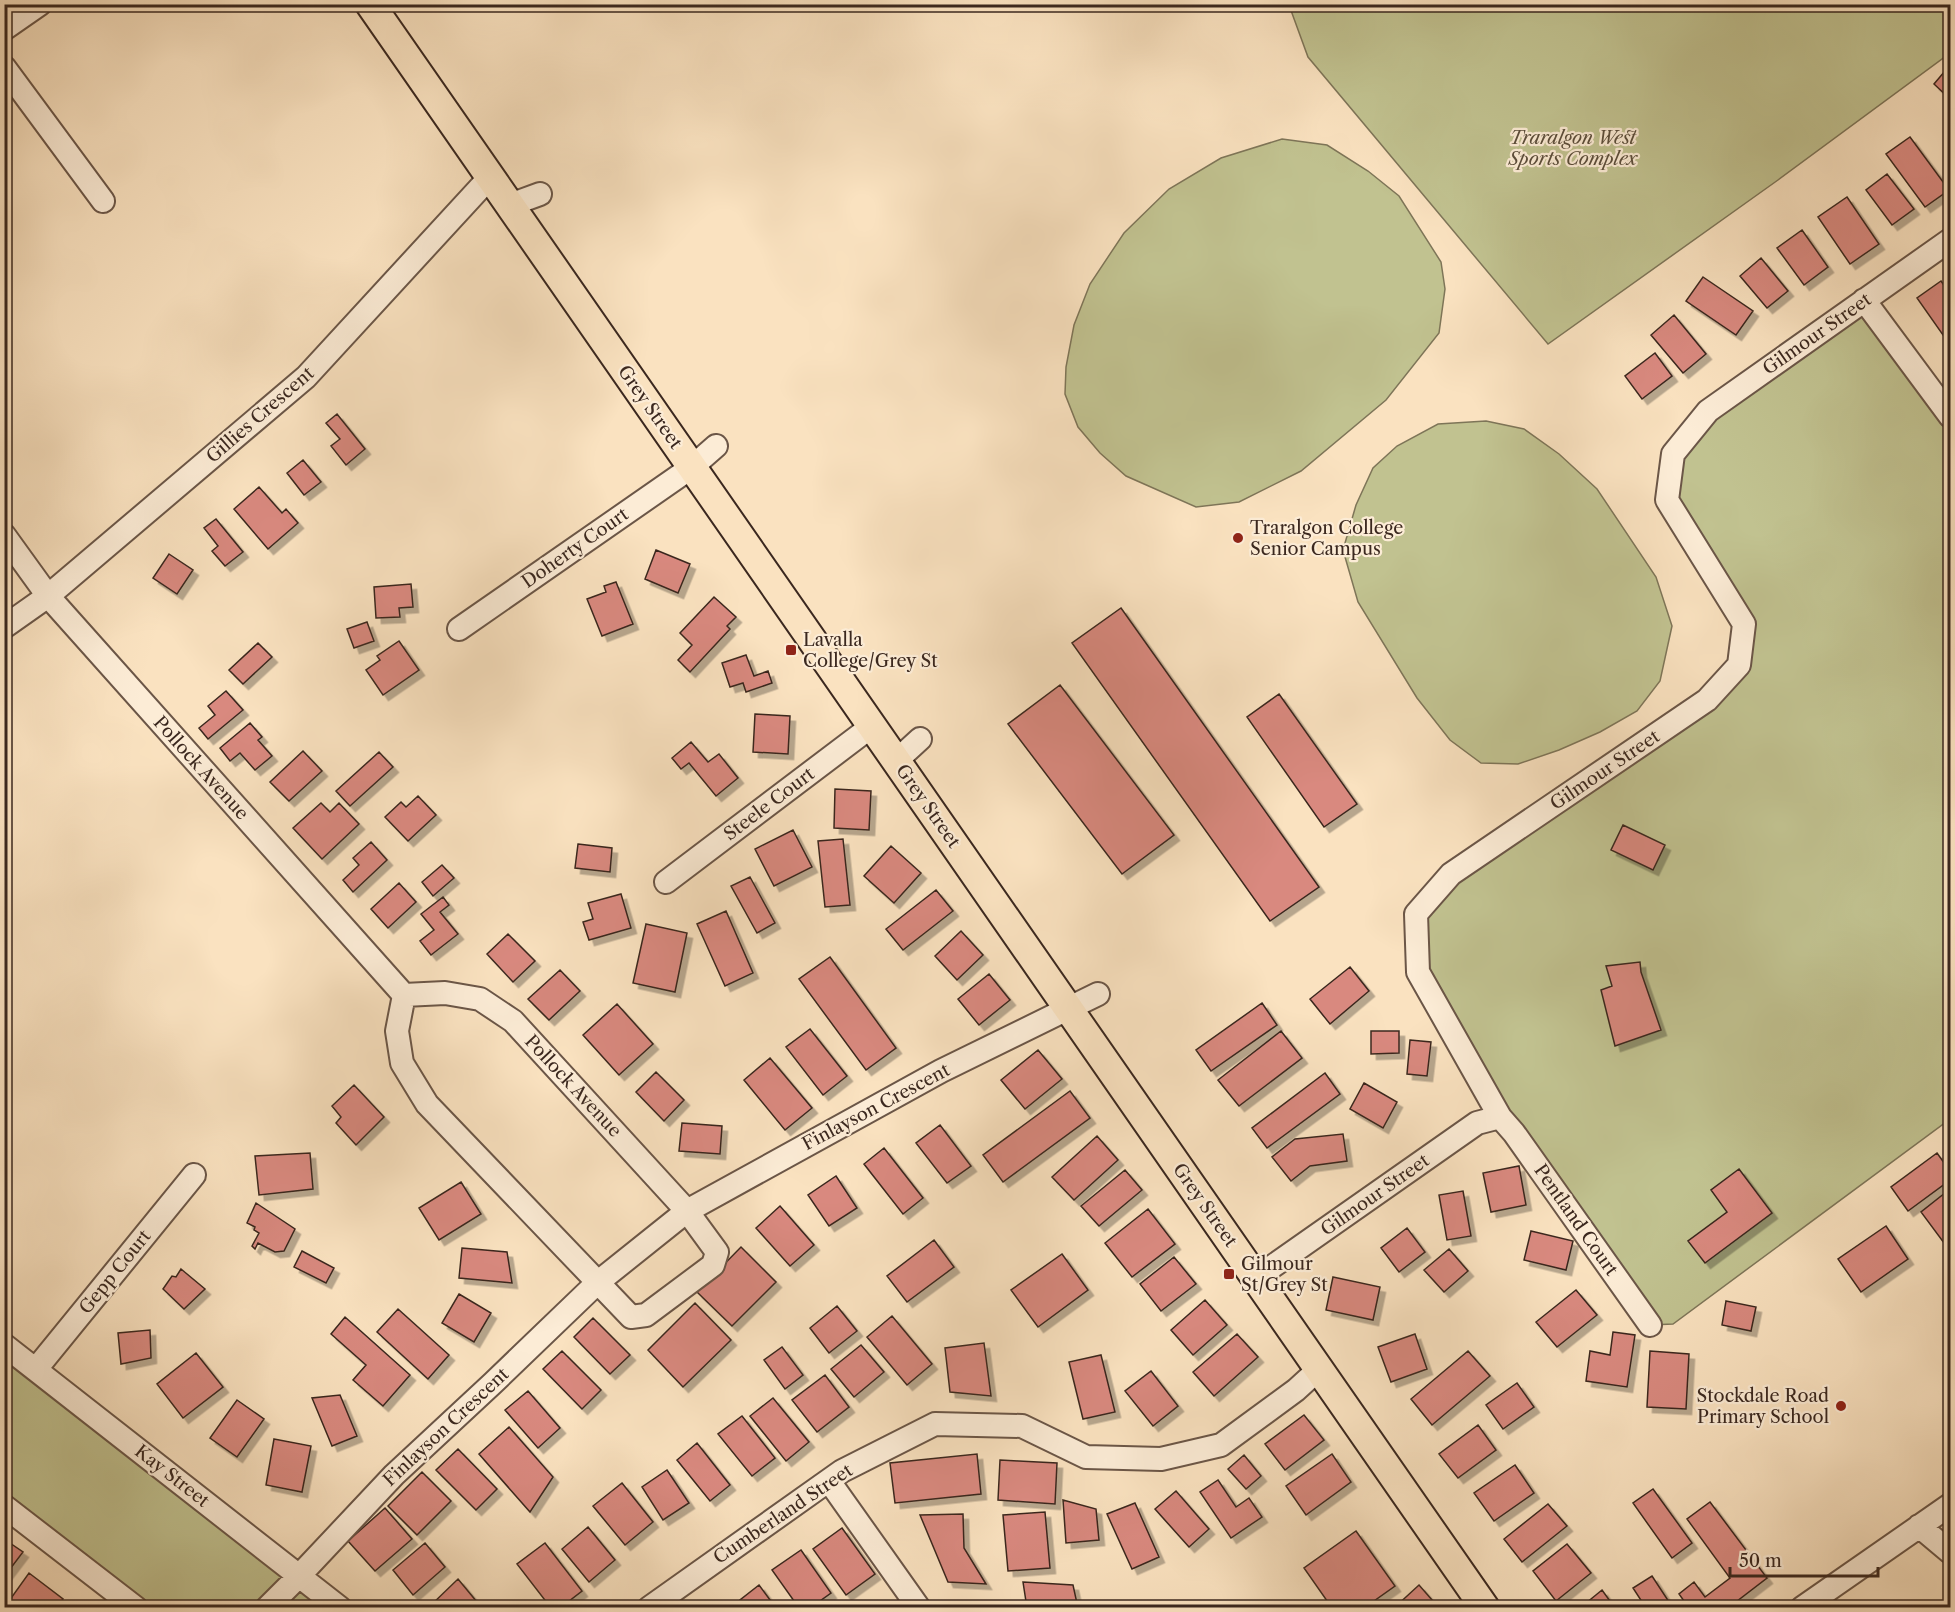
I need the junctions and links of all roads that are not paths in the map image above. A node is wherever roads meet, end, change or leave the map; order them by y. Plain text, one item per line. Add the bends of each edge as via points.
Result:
1 (40, 4) edge
2 (370, 4) edge
3 (4, 29) edge
4 (4, 67) edge
5 (490, 177) junction
6 (540, 194) dead end
7 (103, 201) dead end
8 (510, 206) junction
9 (1950, 240) edge
10 (1864, 300) junction
11 (1950, 416) edge
12 (716, 446) dead end
13 (692, 467) junction
14 (4, 535) edge
15 (48, 596) junction
16 (4, 627) edge
17 (459, 629) dead end
18 (872, 726) junction
19 (920, 739) dead end
20 (896, 761) junction
21 (666, 882) dead end
22 (1098, 994) dead end
23 (404, 995) junction
24 (1068, 1008) junction
25 (1500, 1117) junction
26 (194, 1175) dead end
27 (687, 1211) junction
28 (1256, 1278) junction
29 (597, 1282) junction
30 (1650, 1325) dead end
31 (4, 1345) edge
32 (36, 1369) junction
33 (1319, 1369) junction
34 (829, 1481) junction
35 (1950, 1504) edge
36 (4, 1506) edge
37 (1919, 1526) junction
38 (1950, 1552) edge
39 (299, 1576) junction
40 (136, 1608) edge
41 (267, 1608) edge
42 (340, 1608) edge
43 (649, 1608) edge
44 (919, 1608) edge
45 (1485, 1608) edge
46 (1802, 1608) edge

1 - 3 street
2 - 5 main road, Grey Street
4 - 7 street
5 - 8 main road, Grey Street
5 - 15 street, Gillies Crescent via 306,377
6 - 8 street
8 - 13 main road, Grey Street
9 - 10 street, Gilmour Street
10 - 11 street
10 - 25 street, Gilmour Street via 1708,411 1673,454 1667,500 1744,624 1739,665 1707,700 1451,874 1416,914 1418,972
12 - 13 street, Doherty Court
13 - 17 street, Doherty Court
13 - 18 main road, Grey Street
14 - 15 street, Pollock Avenue
15 - 16 street, Gillies Crescent
15 - 23 street, Pollock Avenue
18 - 20 main road, Grey Street
18 - 21 street, Steele Court
19 - 20 street
20 - 24 main road, Grey Street
22 - 24 street, Finlayson Crescent
23 - 27 street, Pollock Avenue via 445,993 480,999 513,1021
23 - 29 street via 397,1031 402,1063 427,1104
24 - 27 street, Finlayson Crescent via 941,1071
24 - 28 main road, Grey Street
25 - 28 street, Gilmour Street via 1477,1123
25 - 30 street, Pentland Court
26 - 32 street, Gepp Court
27 - 29 street, Finlayson Crescent
27 - 29 street via 717,1252 713,1265 646,1315 631,1317
28 - 33 main road, Grey Street
29 - 39 street, Finlayson Crescent via 394,1475
31 - 32 street, Kay Street
32 - 39 street, Kay Street
33 - 34 street, Cumberland Street via 1221,1445 1161,1459 1086,1457 1022,1426 935,1424
33 - 45 main road, Grey Street
34 - 43 street, Cumberland Street
34 - 44 street
35 - 37 street
36 - 40 street
37 - 38 street
37 - 46 street
39 - 41 street, Finlayson Crescent
39 - 42 street, Kay Street

